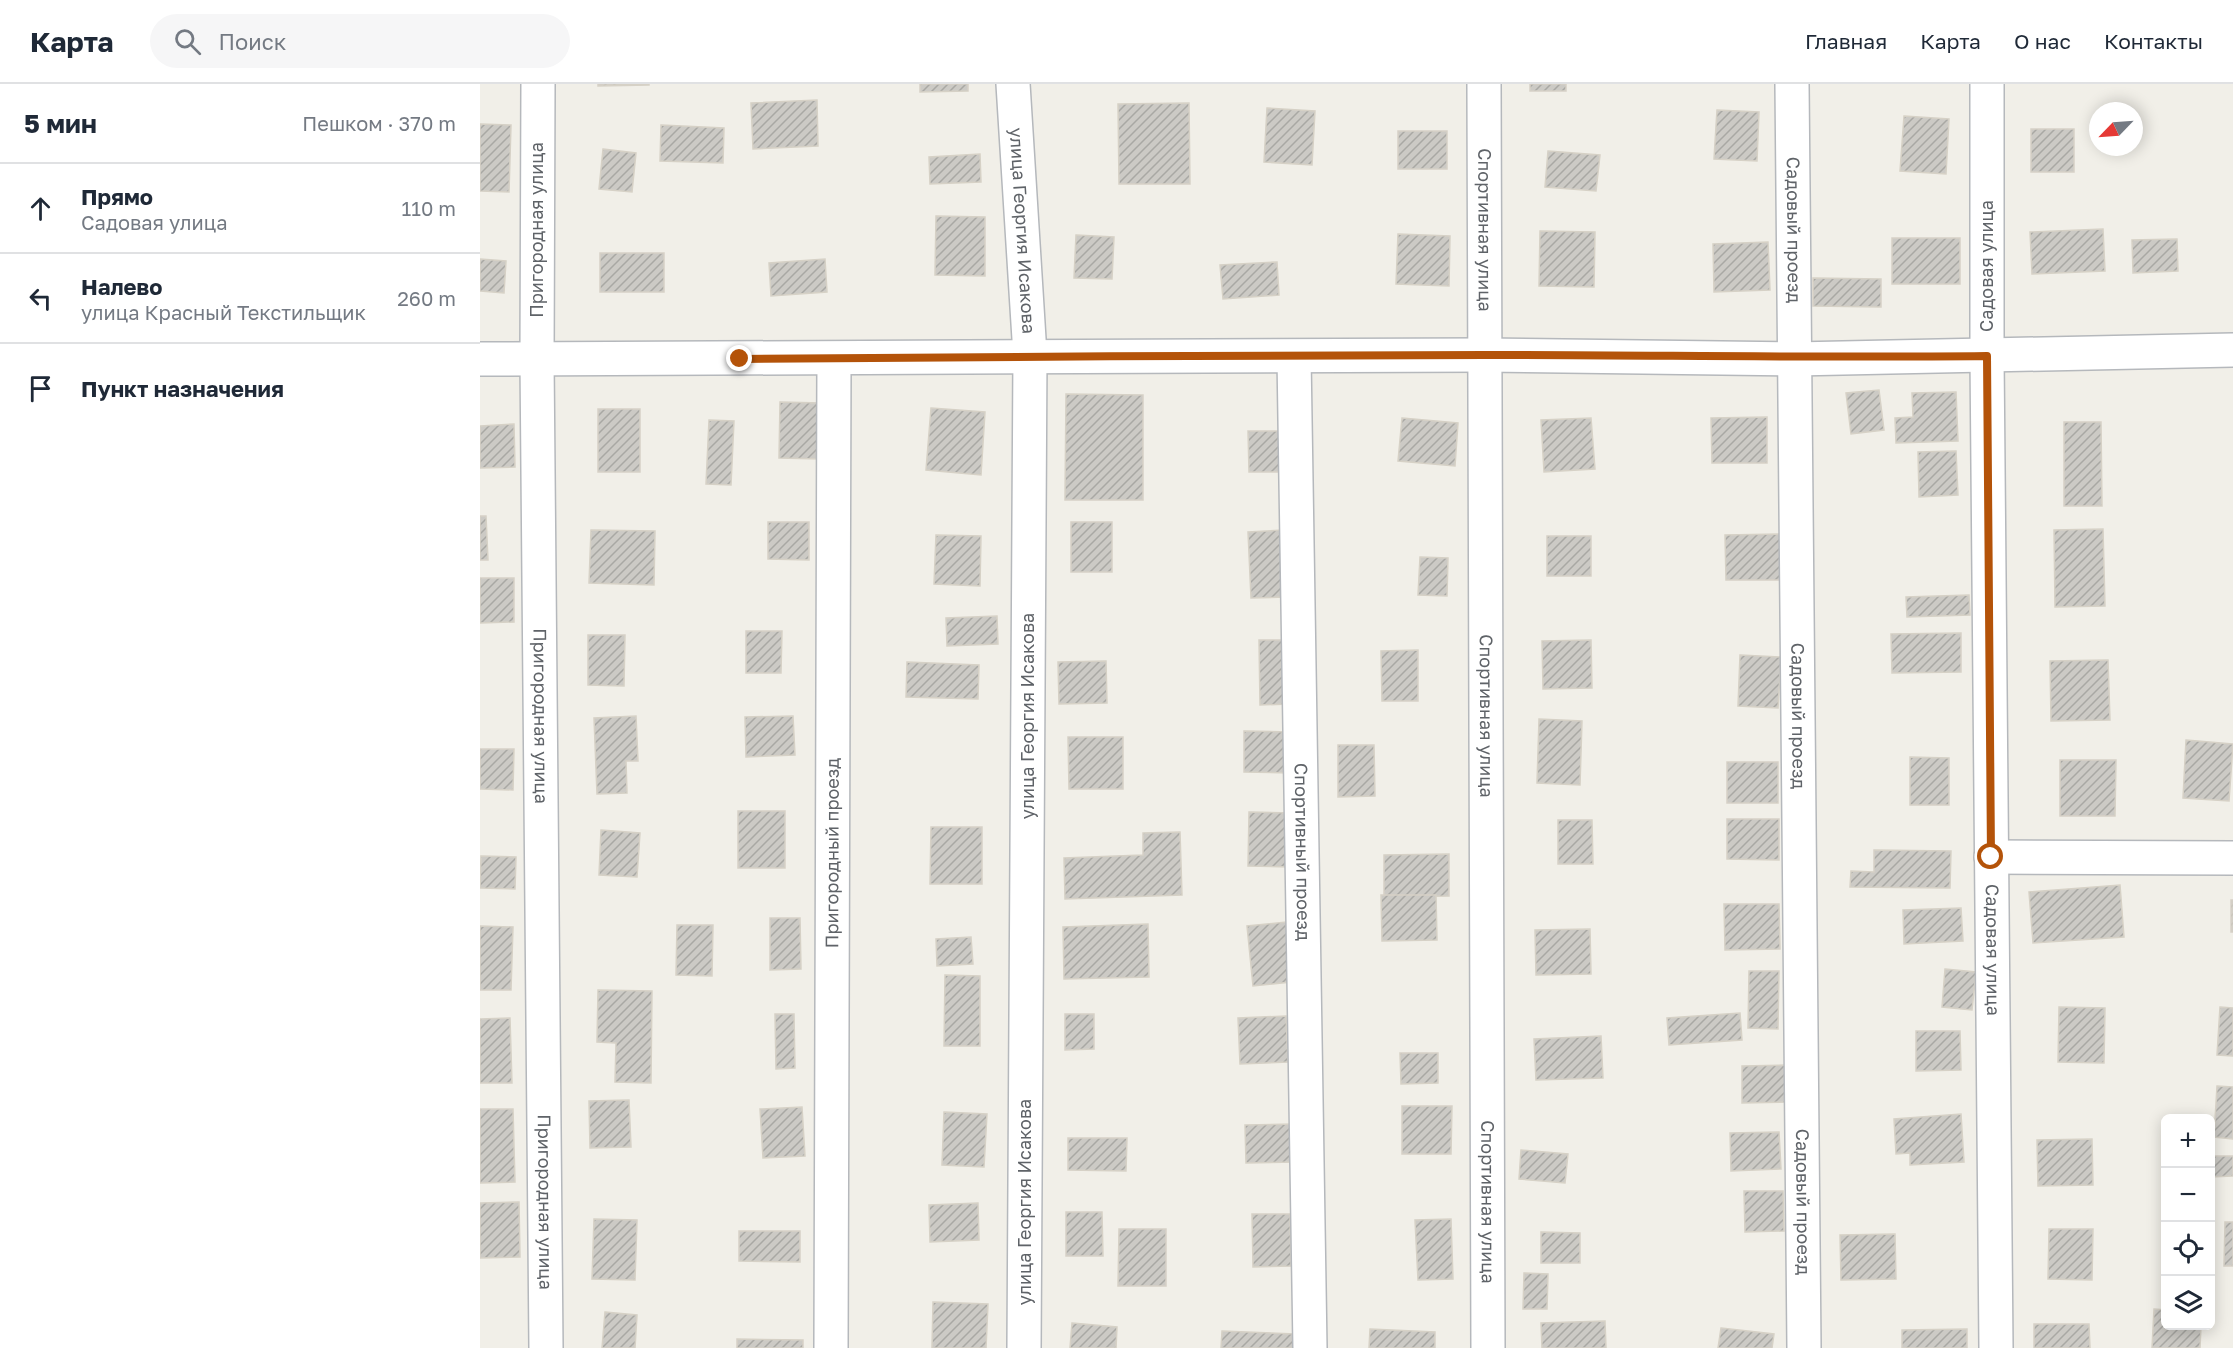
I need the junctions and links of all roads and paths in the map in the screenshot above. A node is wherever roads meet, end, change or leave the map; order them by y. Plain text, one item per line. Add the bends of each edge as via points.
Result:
1 (538, 84) edge
2 (1013, 84) edge
3 (1484, 84) edge
4 (1792, 84) edge
5 (1987, 84) edge
6 (2233, 350) edge
7 (1030, 355) junction
8 (1485, 355) junction
9 (1987, 356) junction
10 (1294, 357) junction
11 (480, 359) edge
12 (834, 359) junction
13 (1795, 359) junction
14 (537, 360) junction
15 (1991, 857) junction
16 (2233, 858) edge
17 (546, 1348) edge
18 (831, 1348) edge
19 (1024, 1348) edge
20 (1310, 1348) edge
21 (1488, 1348) edge
22 (1804, 1348) edge
23 (1996, 1348) edge

1 - 14 street, Пригородная улица
2 - 7 street, улица Георгия Исакова
3 - 8 street, Спортивная улица
4 - 13 street, Садовый проезд
5 - 9 street, Садовая улица
6 - 9 street
7 - 10 street
7 - 12 street
7 - 19 street, улица Георгия Исакова
8 - 10 street
8 - 13 street
8 - 21 street, Спортивная улица
9 - 13 street
9 - 15 street, Садовая улица
10 - 20 street, Спортивный проезд
11 - 14 street
12 - 14 street
12 - 18 street, Пригородный проезд
13 - 22 street, Садовый проезд
14 - 17 street, Пригородная улица
15 - 16 street
15 - 23 street, Садовая улица

